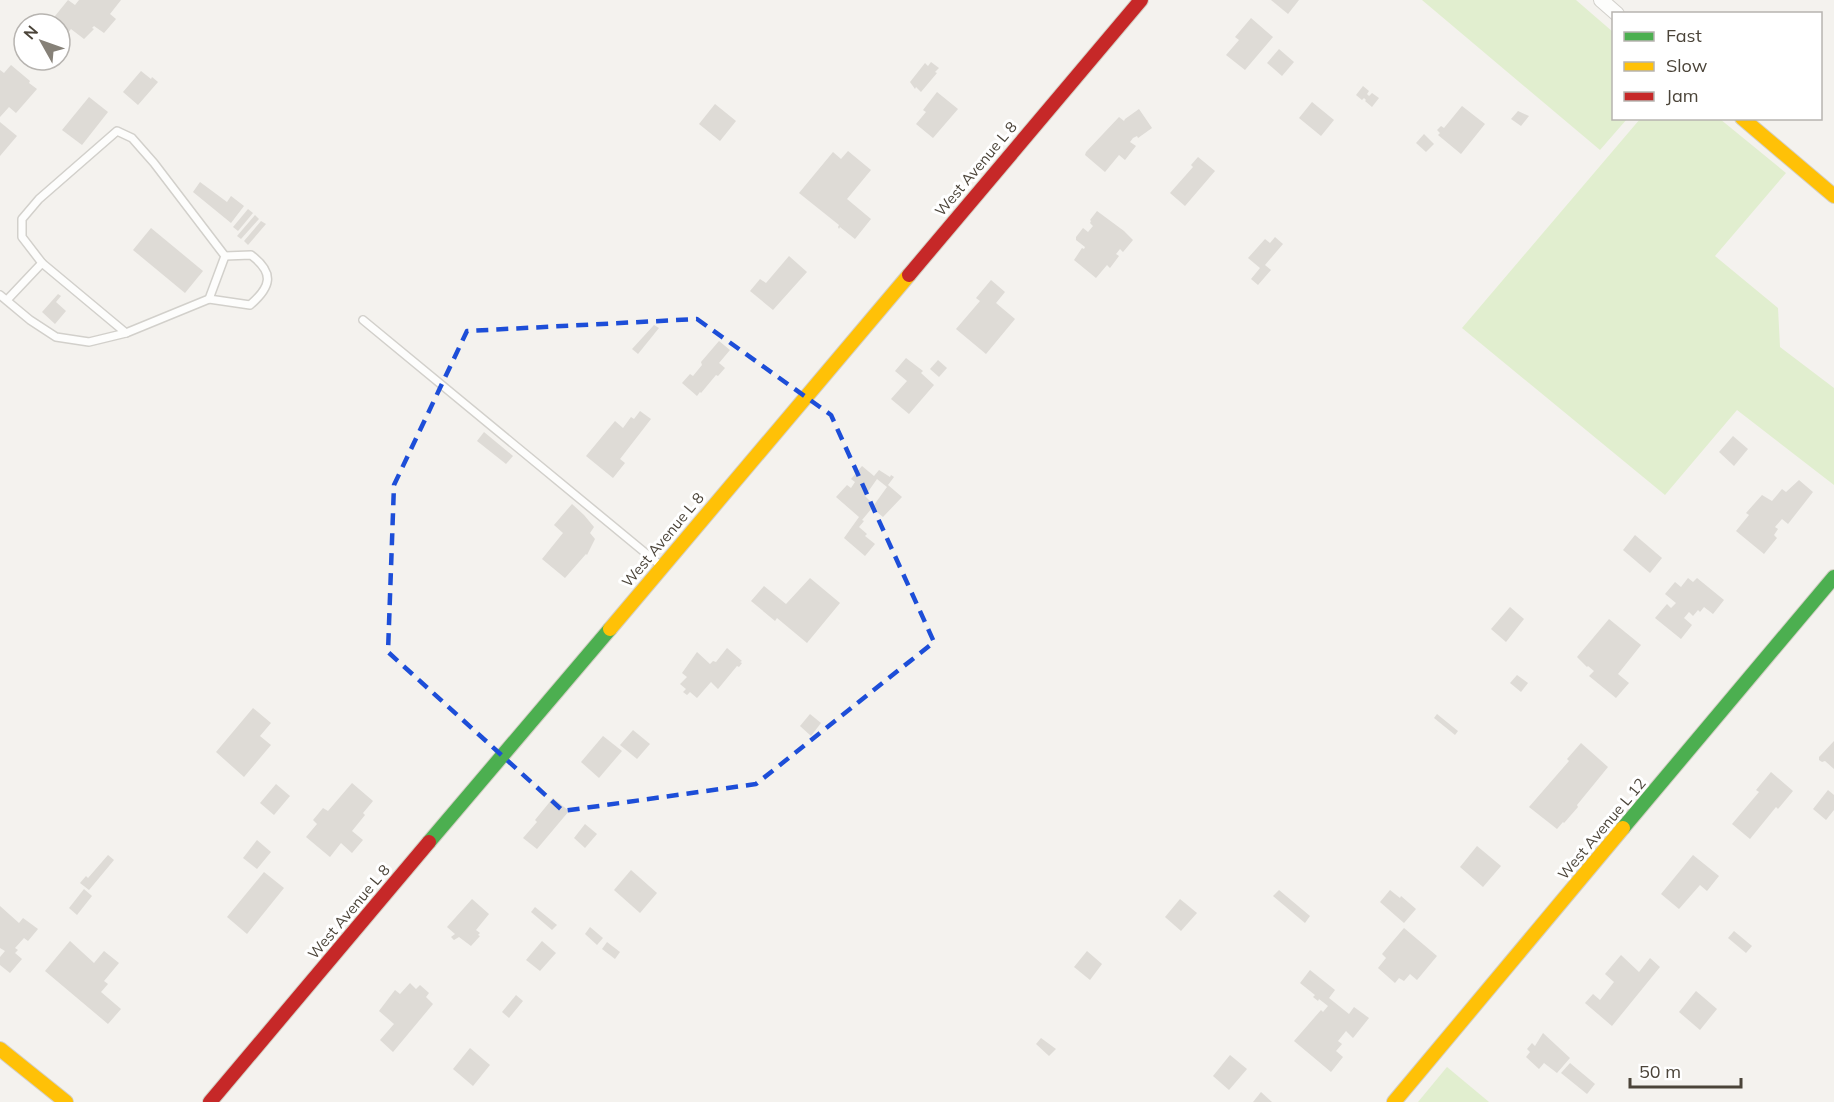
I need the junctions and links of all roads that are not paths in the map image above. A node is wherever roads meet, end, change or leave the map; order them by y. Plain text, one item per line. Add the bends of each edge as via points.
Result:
1 (1141, 0) edge
2 (1601, 0) edge
3 (1615, 12) edge
4 (1744, 120) edge
5 (1834, 196) edge
6 (225, 256) junction
7 (42, 263) junction
8 (0, 295) edge
9 (209, 299) junction
10 (7, 300) junction
11 (363, 320) dead end
12 (126, 333) junction
13 (662, 566) junction
14 (1834, 577) edge
15 (0, 1049) edge
16 (66, 1102) edge
17 (210, 1102) edge
18 (1394, 1102) edge

1 - 13 street, West Avenue L 8
2 - 3 street
4 - 5 street
6 - 7 lane via 154,163 132,138 117,131 39,199 22,219 22,237
6 - 9 lane
6 - 9 lane via 251,255 268,274 267,285 250,305
7 - 10 lane
7 - 12 lane
8 - 10 lane
9 - 12 lane
10 - 12 lane via 56,337 89,342
11 - 13 lane
13 - 17 street, West Avenue L 8
14 - 18 street, West Avenue L 12
15 - 16 street

